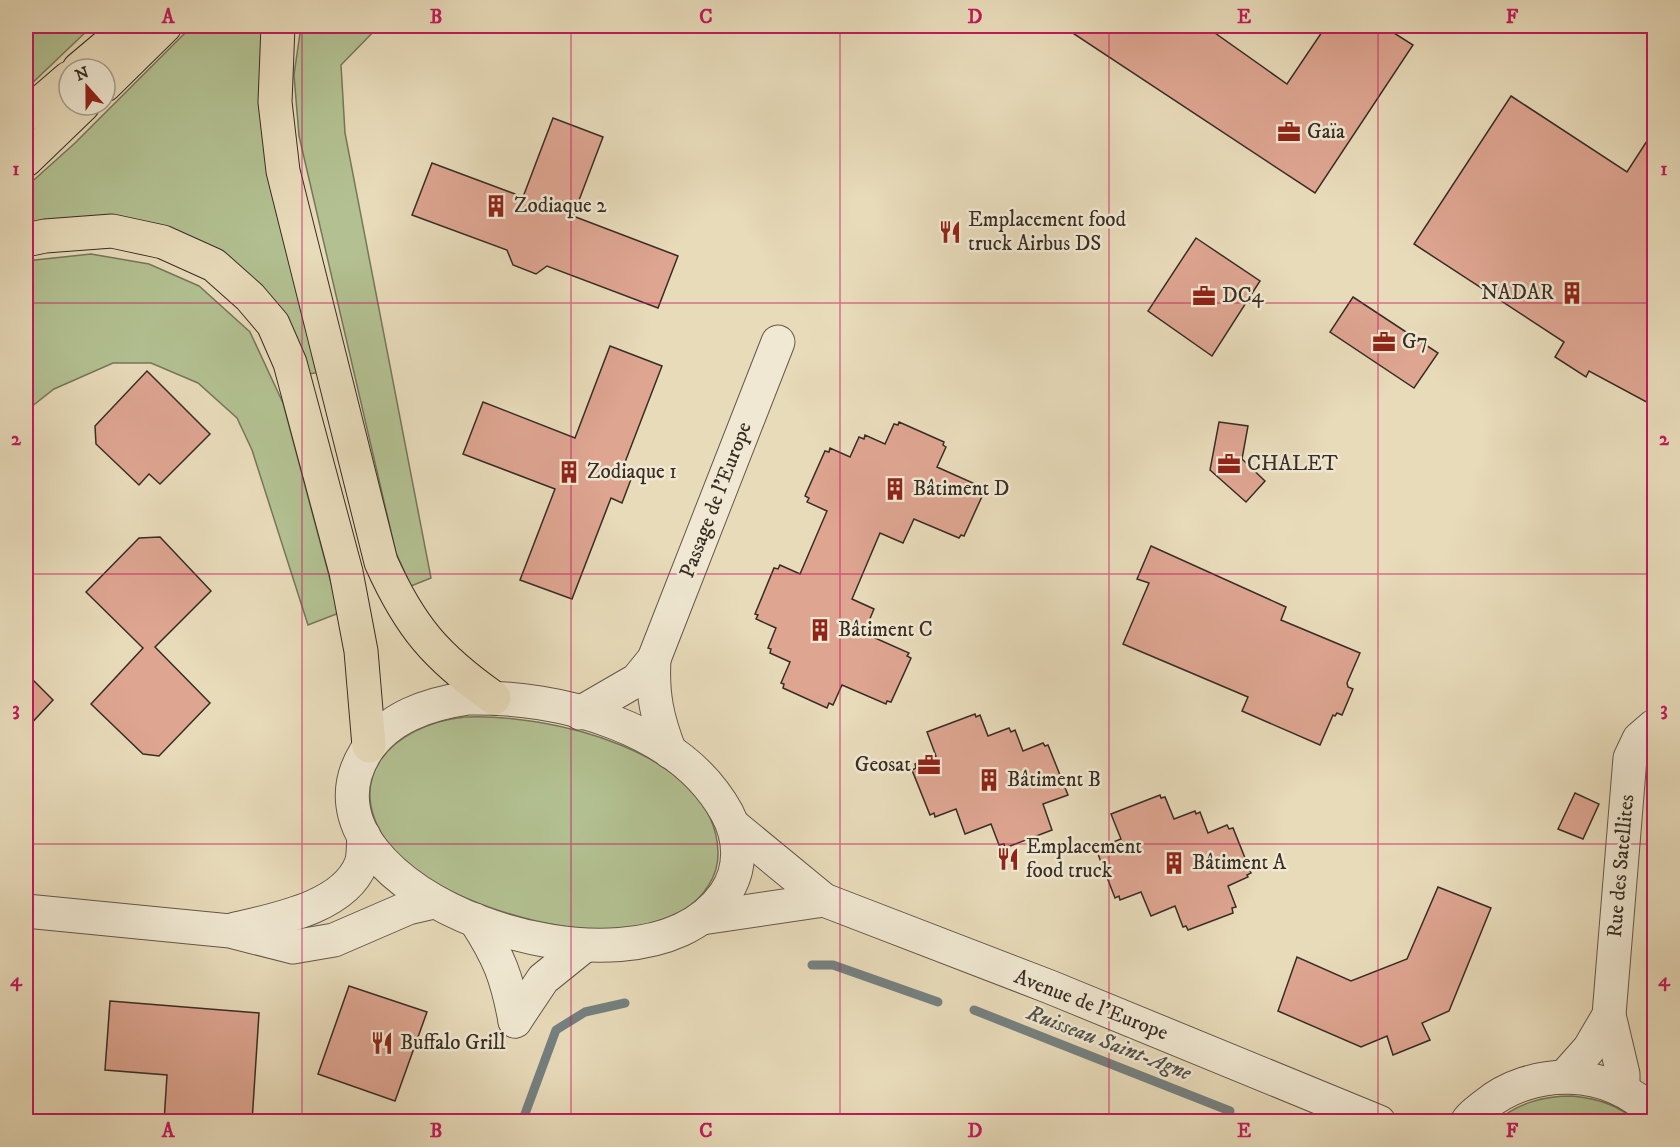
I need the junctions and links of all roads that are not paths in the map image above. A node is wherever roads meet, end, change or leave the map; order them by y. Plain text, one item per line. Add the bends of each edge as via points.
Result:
1 (132, 26) edge
2 (165, 26) edge
3 (278, 26) edge
4 (94, 57) edge
5 (102, 57) edge
6 (117, 73) edge
7 (57, 88) edge
8 (57, 104) edge
9 (26, 114) edge
10 (71, 117) edge
11 (26, 136) edge
12 (26, 160) edge
13 (26, 240) edge
14 (778, 342) dead end
15 (654, 659) junction
16 (494, 698) junction
17 (580, 713) junction
18 (1654, 726) edge
19 (369, 746) junction
20 (670, 752) junction
21 (734, 826) junction
22 (364, 836) junction
23 (824, 900) junction
24 (434, 902) junction
25 (26, 911) edge
26 (702, 918) junction
27 (475, 920) junction
28 (230, 931) junction
29 (584, 946) junction
30 (1609, 1016) junction
31 (1565, 1076) junction
32 (1623, 1090) junction
33 (1654, 1114) edge
34 (1367, 1119) edge
35 (1465, 1120) edge

1 - 4 main road
1 - 5 main road
2 - 6 main road
3 - 16 main road via 275,102 284,171 381,562 400,603 432,646 460,674
7 - 9 main road
8 - 11 main road
10 - 12 main road
13 - 19 main road via 112,231 163,242 214,265 273,324 290,363 346,572 361,651
14 - 15 street, Passage de l'Europe
15 - 17 street, Passage de l'Europe via 637,680
15 - 20 street, Passage de l'Europe via 653,692
16 - 17 street, Avenue de l'Europe via 537,702
16 - 19 street, Avenue de l'Europe via 440,702 409,713
17 - 20 street, Avenue de l'Europe via 626,729
18 - 30 street, Rue des Satellites via 1639,739 1630,758
19 - 22 street, Avenue de l'Europe via 352,785 354,812
20 - 21 street, Avenue de l'Europe via 699,773
21 - 23 street, Avenue de l'Europe
21 - 26 street, Avenue de l'Europe via 738,858 732,882
22 - 24 street, Avenue de l'Europe via 375,855 401,880
22 - 28 street, Avenue de l'Europe via 362,863 350,883 296,914
23 - 26 street, Avenue de l'Europe
23 - 34 street, Avenue de l'Europe via 1050,987
24 - 27 street, Avenue de l'Europe
24 - 28 street, Avenue de l'Europe via 408,908 334,940 293,947
25 - 28 street, Avenue de l'Europe
26 - 29 street, Avenue de l'Europe via 675,933 649,941
27 - 29 street, Avenue de l'Europe via 529,938
27 - 29 street via 497,954 507,980 514,1021 543,979
30 - 31 street, Rue des Satellites via 1589,1049
30 - 32 street, Rue des Satellites
31 - 32 street via 1595,1080
31 - 35 street via 1530,1081 1497,1095
32 - 33 street

